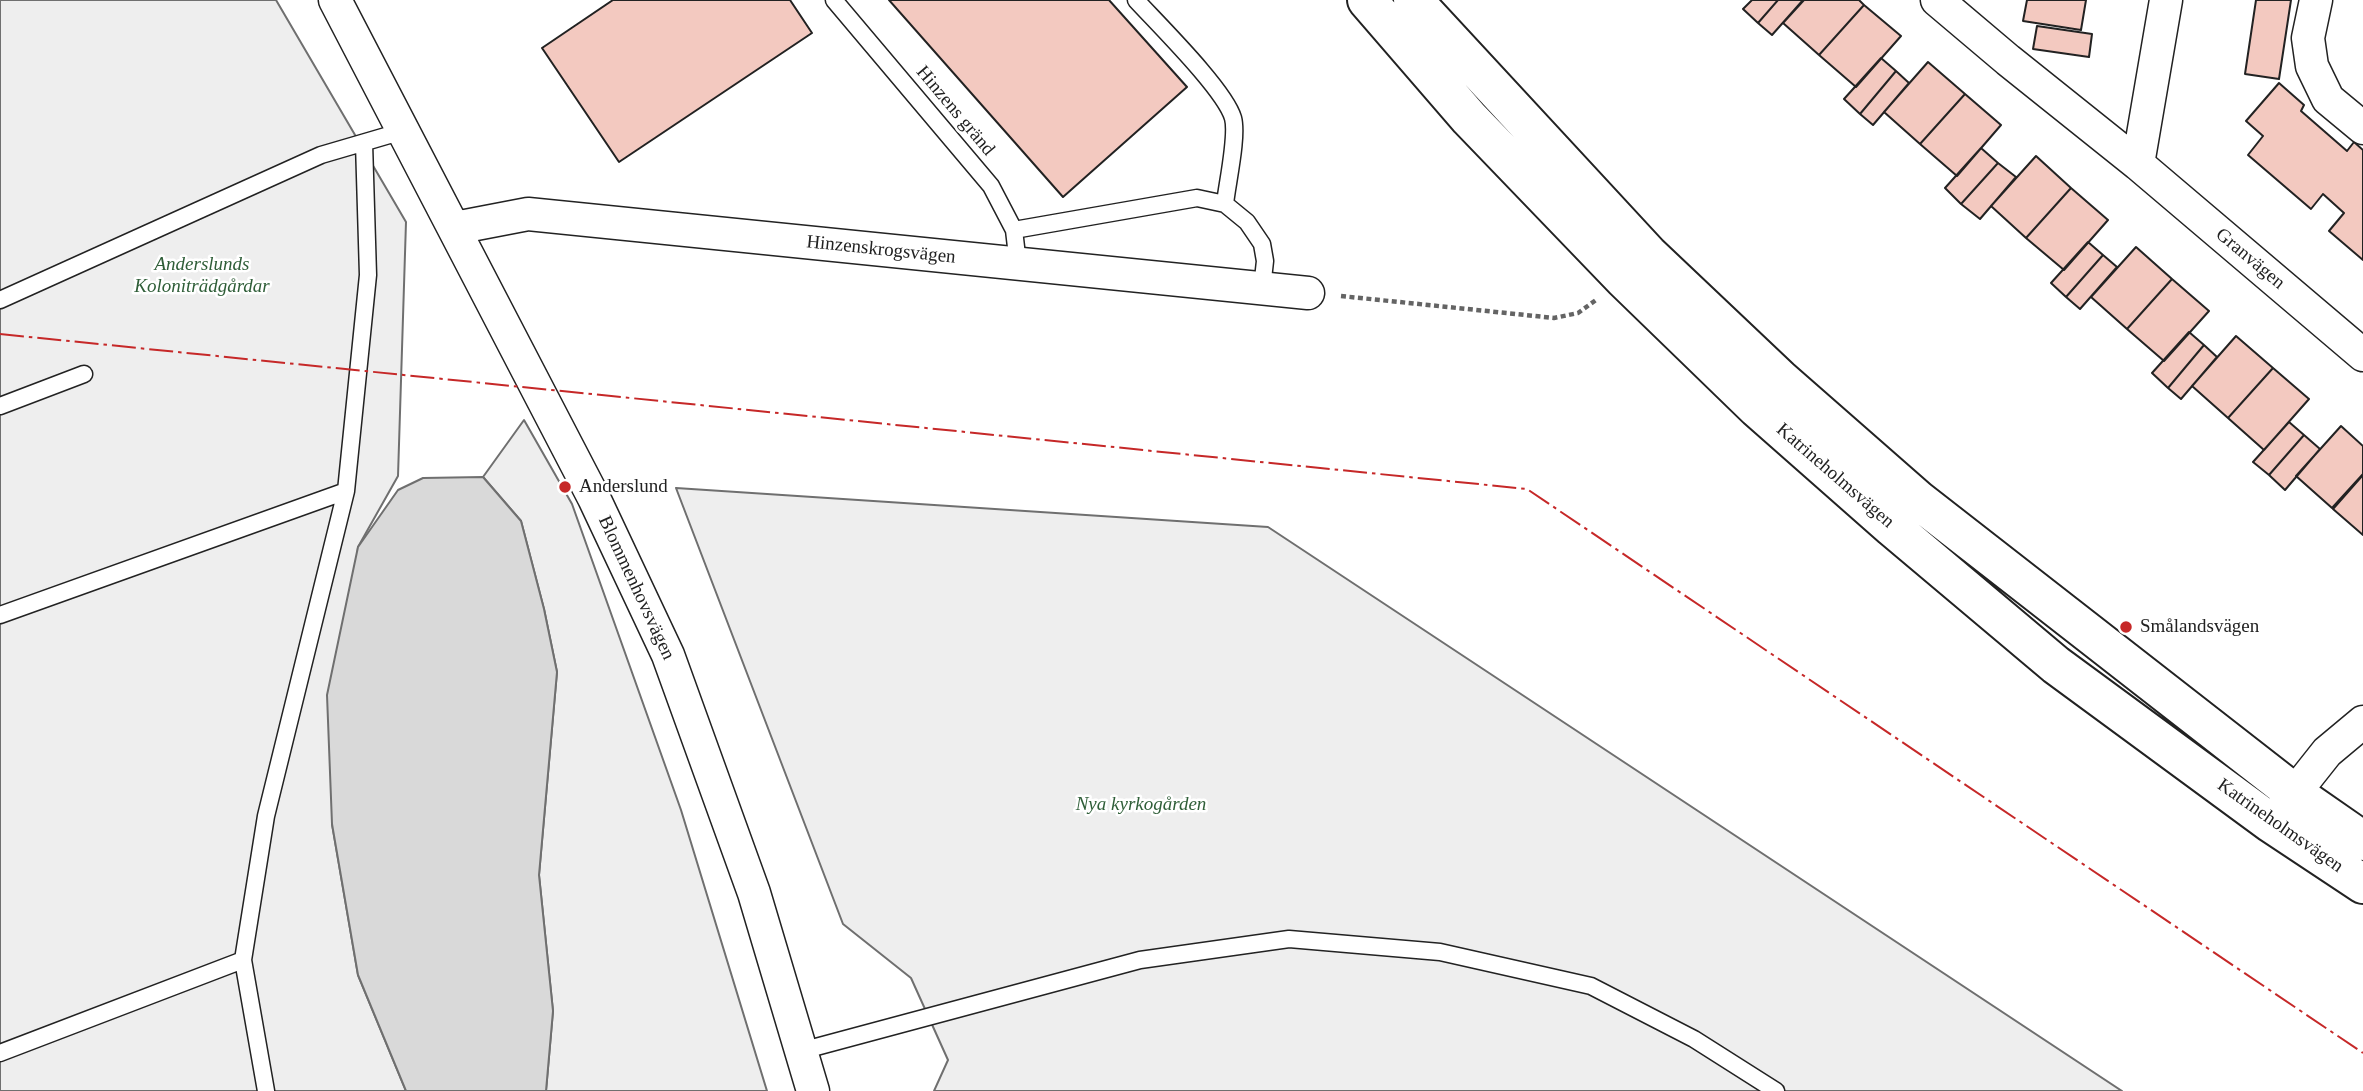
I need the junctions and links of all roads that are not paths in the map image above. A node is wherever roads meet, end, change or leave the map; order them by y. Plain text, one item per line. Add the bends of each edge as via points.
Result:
1 (335, 0) edge
2 (834, 0) edge
3 (1136, 0) edge
4 (1367, 0) edge
5 (1413, 0) edge
6 (2166, 0) edge
7 (2316, 0) edge
8 (1944, 3) edge
9 (2363, 128) edge
10 (403, 131) junction
11 (365, 143) junction
12 (2138, 164) junction
13 (1225, 204) junction
14 (455, 228) junction
15 (1014, 230) junction
16 (1018, 264) junction
17 (1262, 288) junction
18 (1308, 293) road end
19 (0, 300) edge
20 (2363, 355) edge
21 (84, 374) dead end
22 (0, 406) edge
23 (346, 491) junction
24 (0, 615) edge
25 (2363, 722) edge
26 (2294, 793) junction
27 (2272, 823) junction
28 (2363, 841) edge
29 (2363, 884) edge
30 (243, 960) junction
31 (801, 1051) junction
32 (0, 1053) edge
33 (266, 1091) edge
34 (813, 1091) edge
35 (1776, 1091) edge

1 - 10 street, Blommenhovsvägen
2 - 15 lane, Hinzens gränd via 991,186
3 - 13 lane via 1217,91 1233,118
4 - 27 main road, Katrineholmsvägen via 1469,118 1757,408 2056,665
5 - 26 main road, Katrineholmsvägen via 1648,254 1780,379 1918,500
6 - 12 street
7 - 9 street via 2308,38 2312,66 2328,99
8 - 12 street, Granvägen via 2008,61
10 - 11 lane
10 - 14 street, Blommenhovsvägen
11 - 19 lane via 321,155
11 - 23 lane via 368,275
12 - 20 street, Granvägen
13 - 15 lane via 1197,198
13 - 17 lane via 1247,222 1262,244
14 - 16 street, Hinzenskrogsvägen via 528,214
14 - 31 street, Blommenhovsvägen via 594,498 668,655 754,892
15 - 16 lane, Hinzens gränd
16 - 17 street, Hinzenskrogsvägen
17 - 18 street, Hinzenskrogsvägen
21 - 22 lane
23 - 24 lane
23 - 30 lane via 266,816
25 - 26 street via 2328,752
26 - 27 street
26 - 28 main road, Katrineholmsvägen
27 - 29 main road, Katrineholmsvägen
30 - 32 lane
30 - 33 lane
31 - 34 street, Blommenhovsvägen
31 - 35 lane via 1140,960 1289,939 1440,952 1591,986 1694,1040

